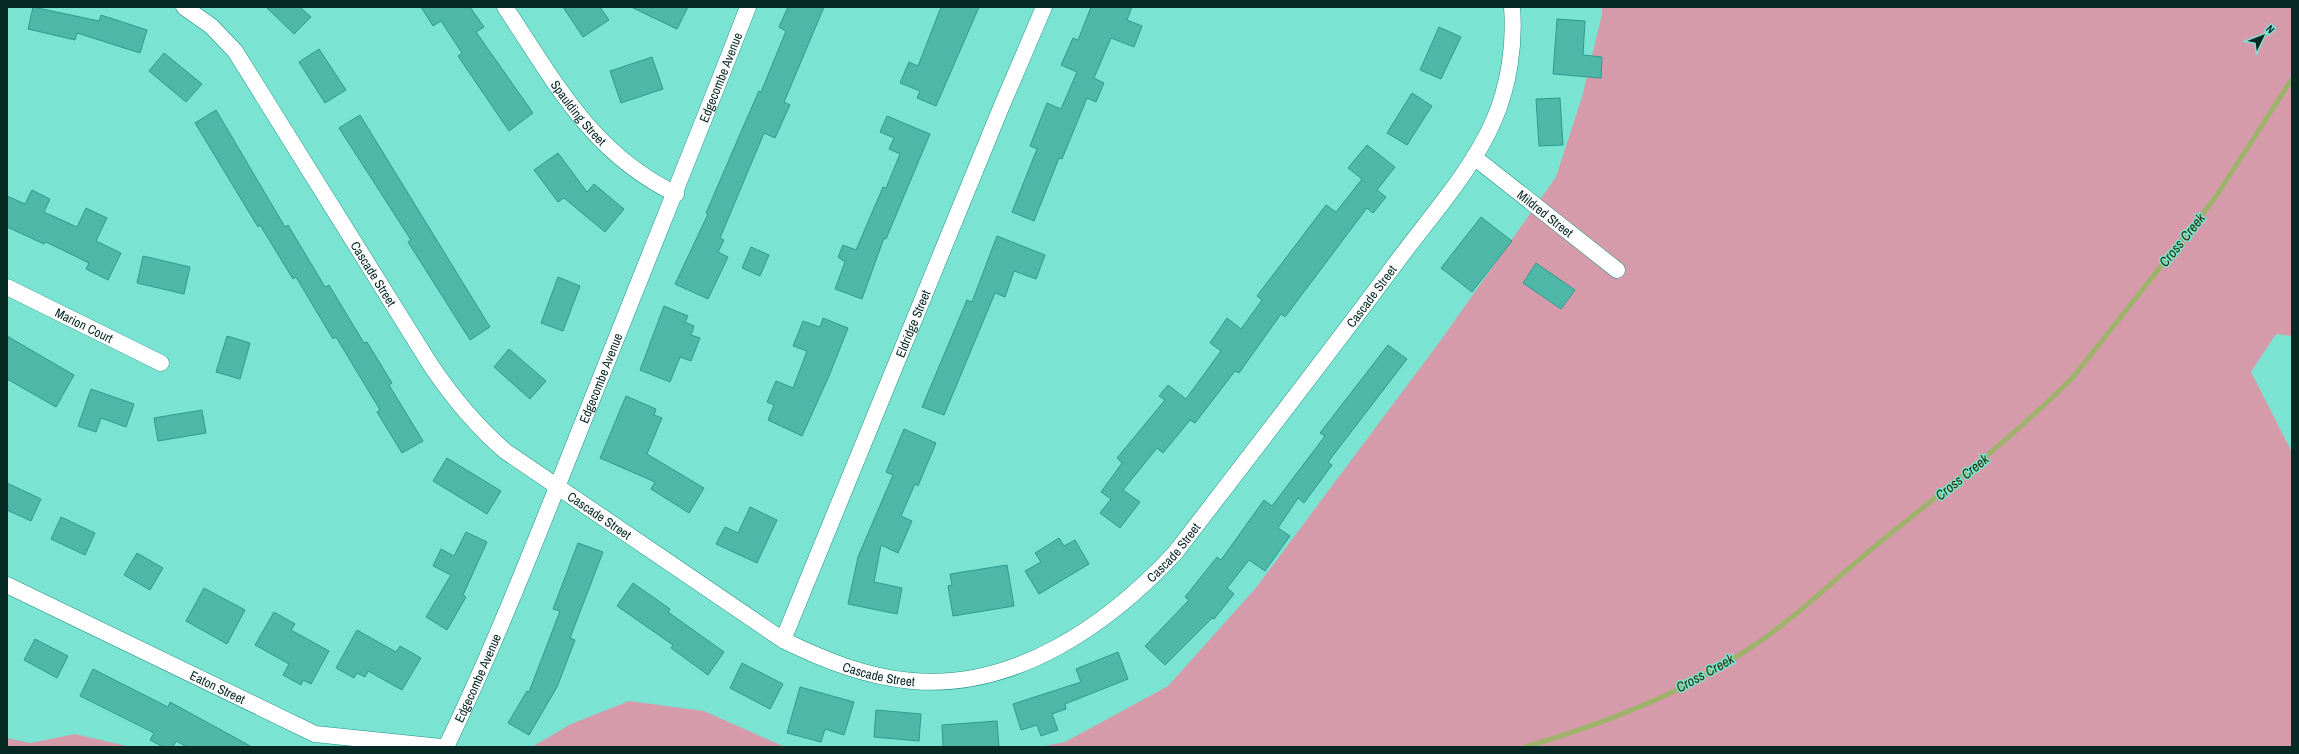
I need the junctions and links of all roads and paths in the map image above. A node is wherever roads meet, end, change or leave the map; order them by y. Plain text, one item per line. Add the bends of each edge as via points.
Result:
1 (184, 7) edge
2 (505, 7) edge
3 (748, 7) edge
4 (1044, 7) edge
5 (1512, 7) edge
6 (1474, 157) junction
7 (676, 194) junction
8 (1617, 270) dead end
9 (7, 287) edge
10 (161, 363) dead end
11 (558, 487) junction
12 (7, 585) edge
13 (783, 640) junction
14 (441, 747) edge
15 (446, 747) edge

1 - 11 street, Cascade Street via 211,26 235,51 449,393 487,436
2 - 7 street, Spaulding Street via 589,128 608,149 634,171
3 - 7 street, Edgecombe Avenue
4 - 13 street, Eldridge Street
5 - 6 street, Cascade Street via 1511,51 1505,85 1495,118
6 - 8 street, Mildred Street
6 - 13 street, Cascade Street via 1175,553 1150,580 1096,624 1066,642 1003,670 947,681 912,681 878,676 845,667
7 - 11 street, Edgecombe Avenue
9 - 10 street, Marion Court
11 - 13 street, Cascade Street
11 - 15 street, Edgecombe Avenue via 484,668
12 - 14 street, Eaton Street via 315,734

